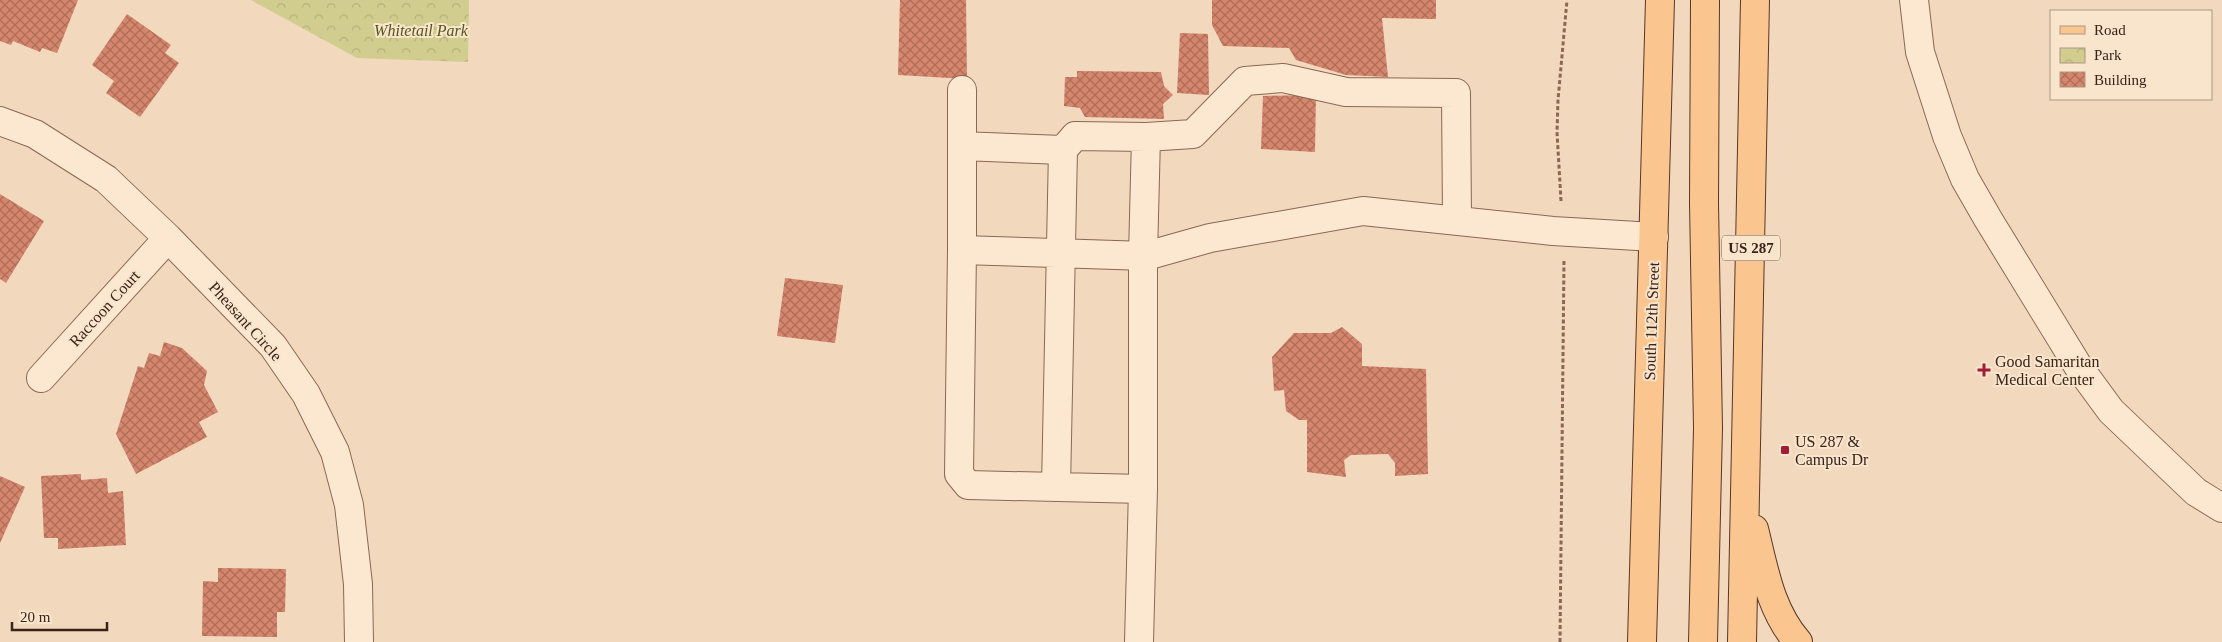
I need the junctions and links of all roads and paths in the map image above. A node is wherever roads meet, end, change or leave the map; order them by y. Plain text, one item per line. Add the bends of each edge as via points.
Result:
1 (1567, 0) edge
2 (1660, 0) edge
3 (1705, 0) edge
4 (1755, 0) edge
5 (1914, 0) edge
6 (962, 90) dead end
7 (0, 121) edge
8 (1146, 137) junction
9 (962, 146) junction
10 (1064, 150) junction
11 (1561, 205) dead end
12 (1457, 220) junction
13 (1654, 237) junction
14 (168, 238) junction
15 (962, 250) junction
16 (1062, 254) junction
17 (1143, 256) junction
18 (1564, 260) dead end
19 (41, 378) dead end
20 (1056, 487) junction
21 (1143, 489) junction
22 (1745, 495) junction
23 (2222, 508) edge
24 (359, 642) edge
25 (1138, 642) edge
26 (1560, 642) edge
27 (1642, 642) edge
28 (1703, 642) edge
29 (1742, 642) edge
30 (1798, 642) edge

1 - 11 path via 1557,132
2 - 13 main road, South 112th Street
3 - 28 main road via 1708,428
4 - 22 main road, US 287
5 - 23 street via 1920,52 1947,136 1965,179 1988,219 2078,366 2111,411 2196,492
6 - 9 street
7 - 14 street, Pheasant Circle via 35,134 106,179
8 - 10 street via 1075,136
8 - 12 street via 1193,134 1245,81 1282,78 1346,92 1456,93
8 - 17 street
9 - 10 street
9 - 15 street
10 - 16 street
12 - 13 street via 1553,231
12 - 17 street via 1363,211 1210,238
13 - 27 main road, South 112th Street
14 - 19 street, Raccoon Court
14 - 24 street, Pheasant Circle via 273,346 306,394 335,452 349,505 358,584
15 - 16 street
15 - 20 street via 959,474 968,485
16 - 17 street
16 - 20 street
17 - 21 street
18 - 26 path
20 - 21 street
21 - 25 street
22 - 29 main road, US 287
22 - 30 main road via 1777,612

